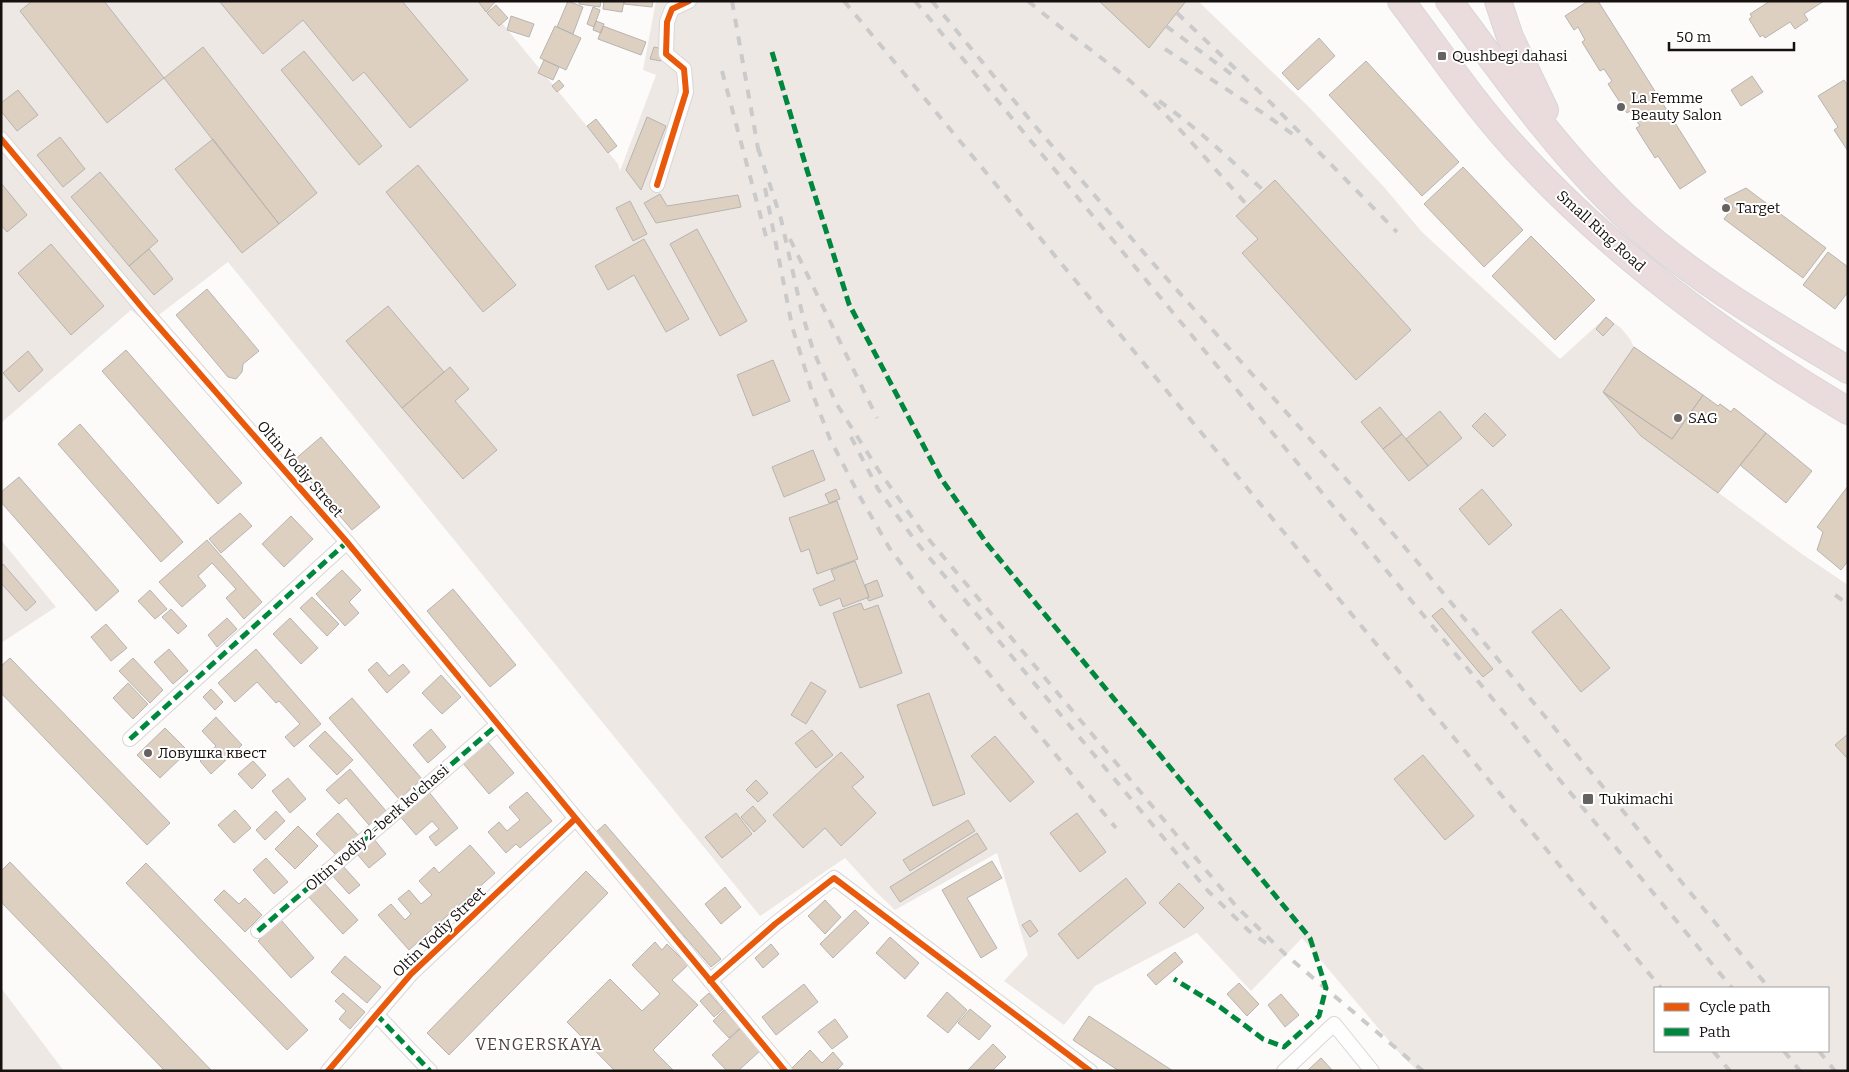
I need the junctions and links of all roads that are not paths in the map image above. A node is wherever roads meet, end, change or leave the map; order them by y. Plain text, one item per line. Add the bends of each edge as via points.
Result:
1 (689, 1) edge
2 (1401, 1) edge
3 (1449, 1) edge
4 (1498, 1) edge
5 (1, 139) edge
6 (1566, 154) junction
7 (657, 185) dead end
8 (1848, 370) edge
9 (1848, 411) edge
10 (346, 542) junction
11 (497, 725) junction
12 (130, 739) dead end
13 (575, 819) junction
14 (258, 931) dead end
15 (710, 981) junction
16 (376, 1014) junction
17 (328, 1071) edge
18 (430, 1071) edge
19 (785, 1071) edge
20 (1090, 1071) edge
21 (1284, 1071) edge
22 (1372, 1071) edge

1 - 7 street via 672,9 667,22 666,54 684,69 686,92
2 - 9 highway, Small Ring Road via 1513,146 1577,212 1643,269 1729,335
3 - 6 highway, Small Ring Road
4 - 6 highway via 1510,37
5 - 10 street, Oltin Vodiy Street
6 - 8 highway, Small Ring Road via 1625,216 1670,253 1742,305
10 - 11 street, Oltin Vodiy Street
10 - 12 street
11 - 13 street, Oltin Vodiy Street
11 - 14 street, Oltin vodiy 2-berk ko'chasi
13 - 15 street, Oltin Vodiy Street
13 - 16 street, Oltin Vodiy Street via 410,974
15 - 19 street, Oltin Vodiy Street
15 - 20 street via 834,878
16 - 17 street, Oltin Vodiy Street
16 - 18 street
21 - 22 street via 1334,1024

